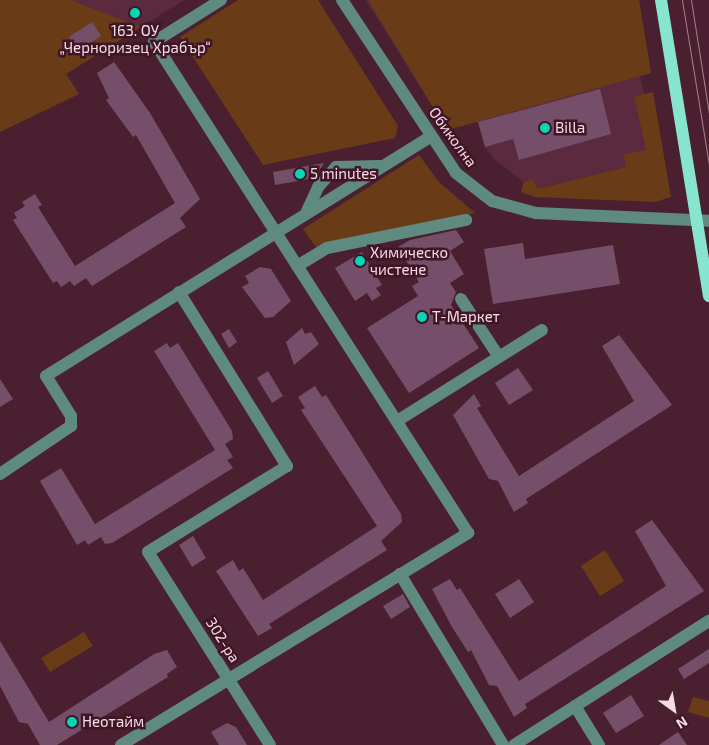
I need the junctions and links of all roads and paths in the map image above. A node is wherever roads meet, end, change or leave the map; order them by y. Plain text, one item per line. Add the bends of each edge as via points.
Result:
1 (221, 0) edge
2 (342, 0) edge
3 (661, 0) edge
4 (431, 136) junction
5 (380, 166) junction
6 (307, 212) junction
7 (466, 220) dead end
8 (703, 221) edge
9 (275, 232) junction
10 (297, 266) junction
11 (180, 292) junction
12 (709, 296) edge
13 (461, 299) dead end
14 (542, 330) dead end
15 (499, 357) junction
16 (396, 422) junction
17 (0, 474) edge
18 (400, 574) junction
19 (709, 621) edge
20 (228, 679) junction
21 (575, 706) junction
22 (121, 745) edge
23 (270, 745) edge
24 (503, 745) edge
25 (514, 745) edge
26 (600, 745) edge

1 - 9 street via 154,42
2 - 4 street, Обиколна
3 - 8 main road
4 - 5 street
4 - 8 street, Обиколна via 456,173 473,189 506,206 536,213
5 - 6 street
5 - 6 street via 336,167 318,187
6 - 9 street
7 - 10 street via 327,248
8 - 12 main road
9 - 10 street
9 - 11 street
10 - 16 street
11 - 17 street via 46,376 71,416 71,426
11 - 20 street, 302-ра via 287,466 148,552
13 - 15 street
14 - 15 street
15 - 16 street
16 - 18 street via 468,533
18 - 20 street
18 - 24 street
19 - 21 street
20 - 22 street
20 - 23 street, 302-ра
21 - 25 street
21 - 26 street

